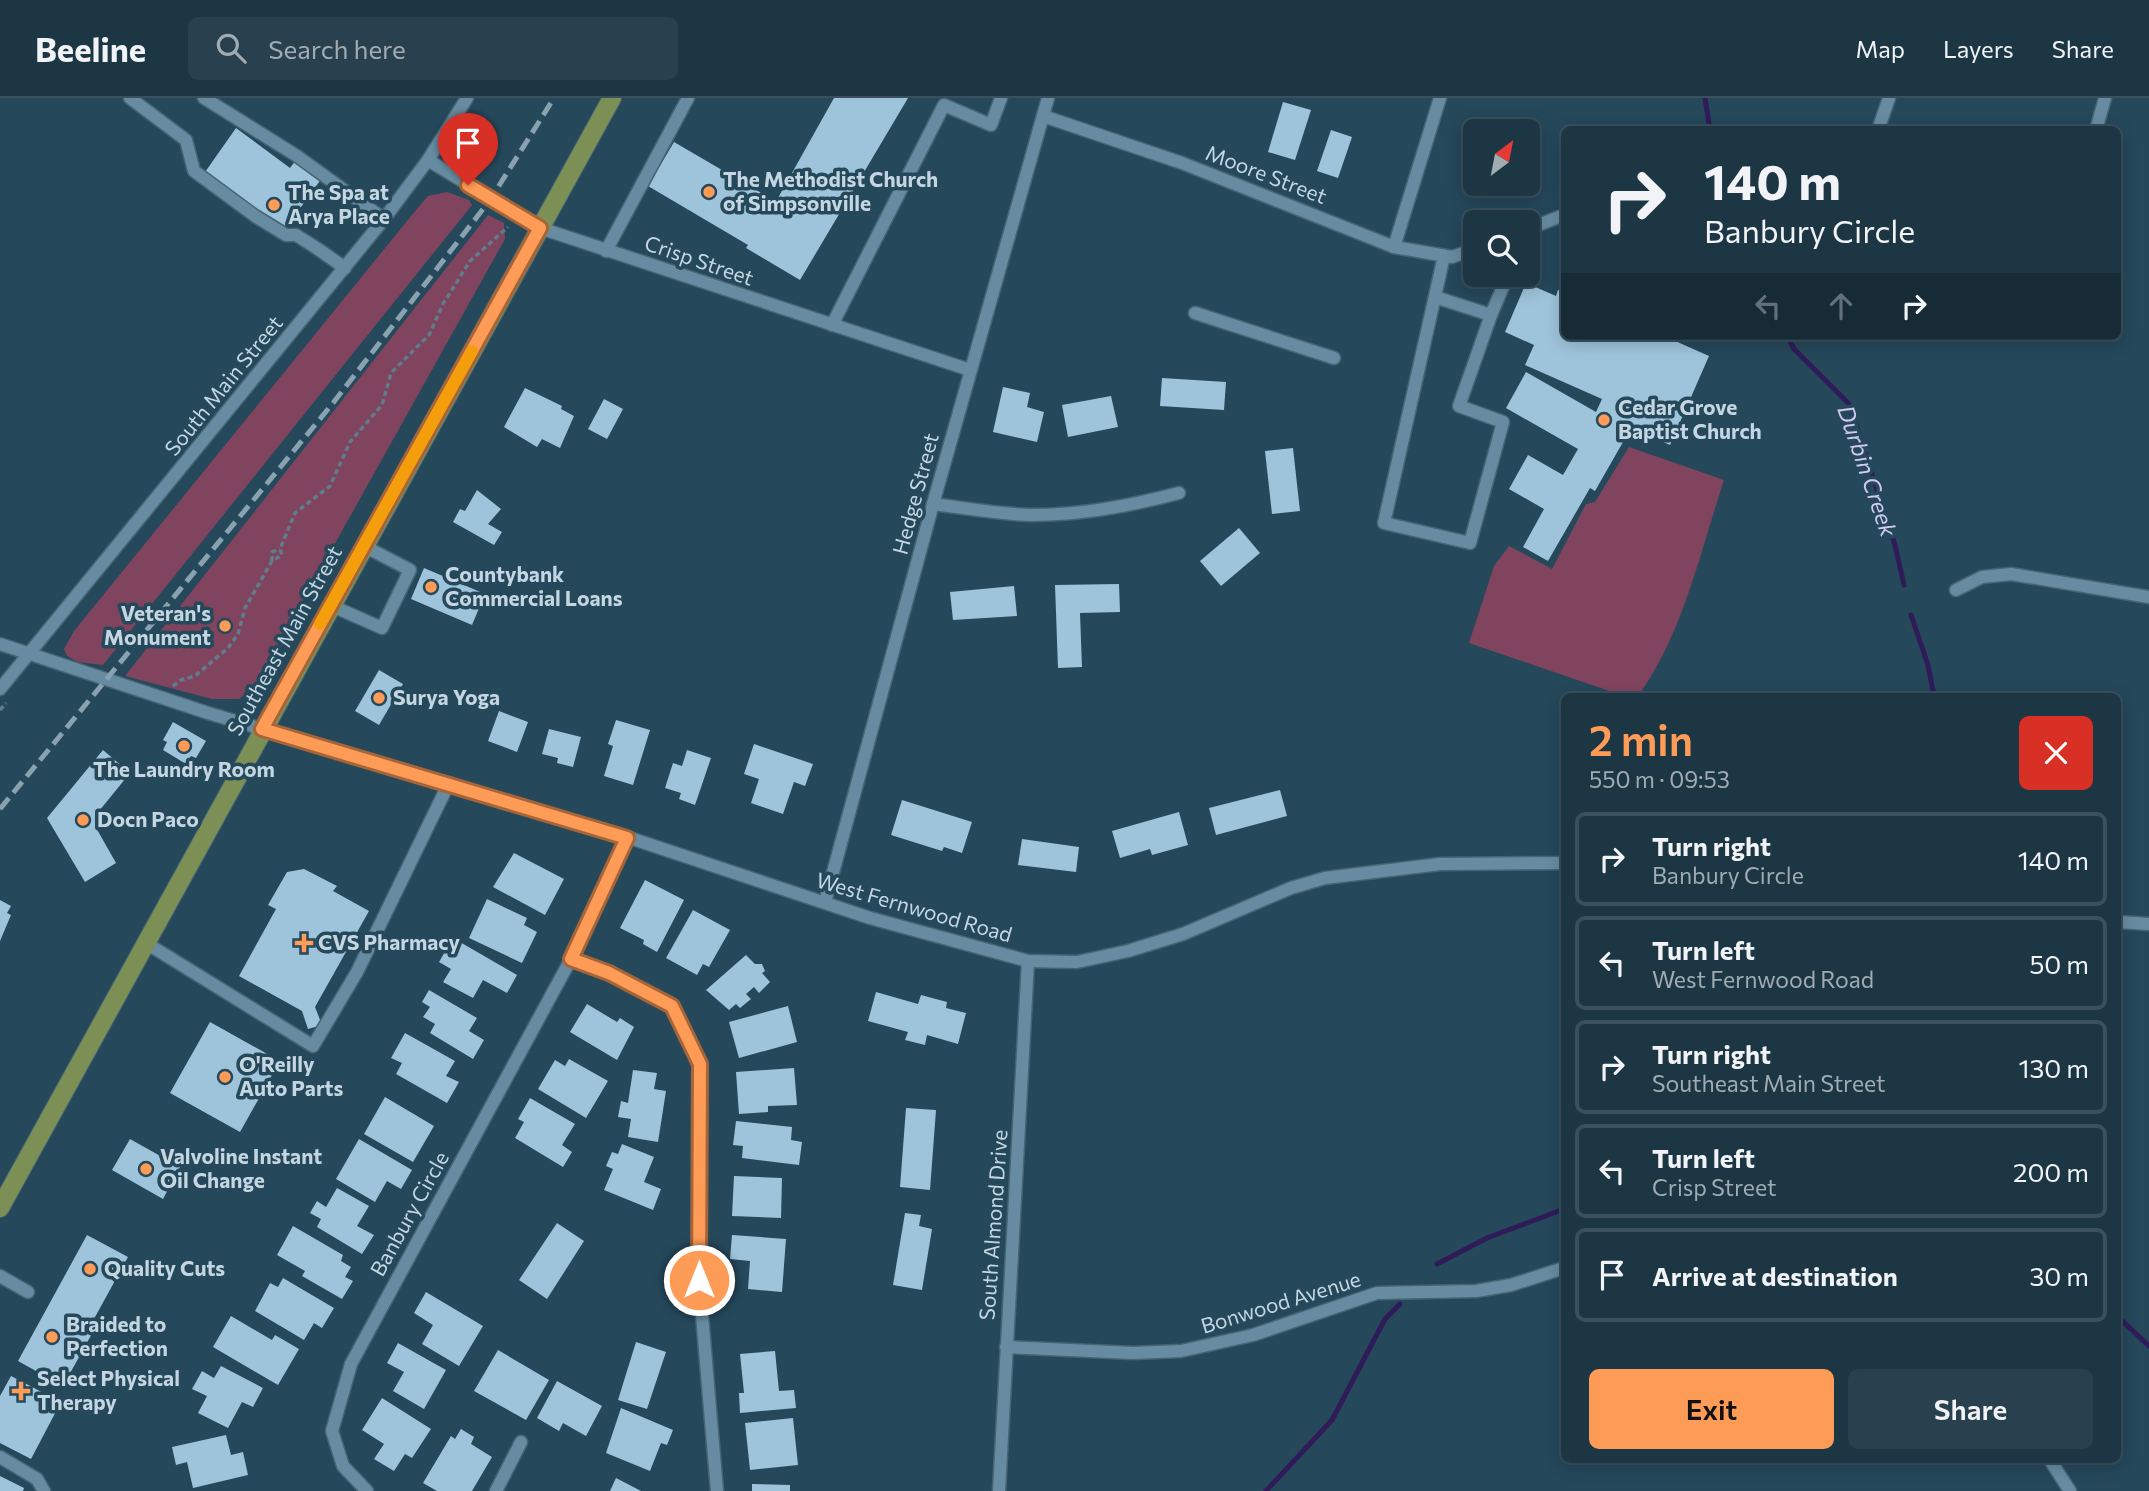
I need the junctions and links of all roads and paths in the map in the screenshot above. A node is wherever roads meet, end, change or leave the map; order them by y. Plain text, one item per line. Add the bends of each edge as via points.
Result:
1 (130, 98) edge
2 (204, 98) edge
3 (467, 98) edge
4 (612, 98) edge
5 (688, 98) edge
6 (1001, 98) edge
7 (1048, 98) edge
8 (1440, 98) edge
9 (1889, 98) edge
10 (2105, 98) edge
11 (1043, 116) junction
12 (1879, 126) edge
13 (2097, 126) edge
14 (428, 160) junction
15 (517, 215) junction
16 (1561, 216) edge
17 (384, 219) junction
18 (1540, 224) edge
19 (540, 228) junction
20 (1394, 247) junction
21 (606, 251) junction
22 (1463, 255) edge
23 (1444, 256) junction
24 (345, 268) junction
25 (1503, 287) edge
26 (1435, 298) junction
27 (1195, 313) dead end
28 (1491, 315) junction
29 (832, 325) junction
30 (1334, 358) dead end
31 (970, 370) junction
32 (1179, 493) dead end
33 (933, 505) junction
34 (364, 546) junction
35 (279, 549) junction
36 (272, 561) junction
37 (1956, 590) dead end
38 (2149, 597) edge
39 (330, 605) junction
40 (0, 644) edge
41 (29, 653) junction
42 (0, 689) edge
43 (161, 697) junction
44 (262, 729) junction
45 (449, 783) junction
46 (627, 838) junction
47 (1561, 863) edge
48 (825, 902) junction
49 (2121, 922) edge
50 (2149, 924) edge
51 (146, 943) junction
52 (571, 959) junction
53 (1028, 961) junction
54 (0, 1208) edge
55 (1561, 1269) edge
56 (0, 1276) edge
57 (28, 1292) dead end
58 (1006, 1347) junction
59 (521, 1442) dead end
60 (0, 1457) edge
61 (2052, 1463) edge
62 (44, 1491) edge
63 (368, 1491) edge
64 (496, 1491) edge
65 (717, 1491) edge
66 (999, 1491) edge
67 (2070, 1491) edge

1 - 24 street via 186,140 194,171 277,230 296,235
2 - 17 street via 297,156
3 - 14 street, South Main Street
4 - 19 main road, Southeast Main Street
5 - 21 street
6 - 29 street via 991,125 944,105
7 - 11 street, Hedge Street
8 - 20 street
9 - 12 street
10 - 13 street
11 - 20 street, Moore Street via 1182,163
11 - 31 street, Hedge Street
14 - 15 street, Crisp Street
14 - 17 street, South Main Street
15 - 19 street, Crisp Street
15 - 35 path via 470,261 429,335 391,373 382,405 350,442 330,486 295,513
16 - 18 street
17 - 24 street, South Main Street
19 - 21 street, Crisp Street
19 - 34 main road, Southeast Main Street
20 - 23 street, Moore Street
21 - 29 street, Crisp Street
22 - 23 street, Moore Street
23 - 26 street
24 - 41 street, South Main Street
25 - 28 street
26 - 28 street
26 - 28 street via 1384,523 1470,543 1503,422 1459,405
27 - 30 street
29 - 31 street, Crisp Street
31 - 33 street, Hedge Street
32 - 33 street via 1124,508 1031,515
33 - 48 street, Hedge Street
34 - 39 main road, Southeast Main Street
34 - 39 street via 410,570 382,628
35 - 36 path via 272,552
35 - 36 path via 282,555
36 - 43 path via 228,649
37 - 38 street via 1982,577 2011,574
39 - 44 main road, Southeast Main Street
40 - 41 street, West Fernwood Road
41 - 42 street, South Main Street
41 - 43 street, West Fernwood Road
43 - 44 street, West Fernwood Road
44 - 45 street, West Fernwood Road
44 - 51 main road, Southeast Main Street
45 - 46 street, West Fernwood Road
45 - 51 street via 357,972 313,1046
46 - 48 street, West Fernwood Road
46 - 52 street, Banbury Circle
47 - 53 street, West Fernwood Road via 1440,864 1325,878 1128,951 1077,962
48 - 53 street, West Fernwood Road
49 - 50 street
51 - 54 main road, Southeast Main Street
52 - 63 street, Banbury Circle via 351,1364 332,1431 343,1465
52 - 65 street via 672,1006 700,1064 699,1280
53 - 58 street, South Almond Drive
55 - 58 street, Bonwood Avenue via 1511,1286 1476,1291 1377,1293 1253,1335 1181,1352
56 - 57 street
58 - 66 street, South Almond Drive
59 - 64 street
60 - 62 street via 37,1479
61 - 67 street

